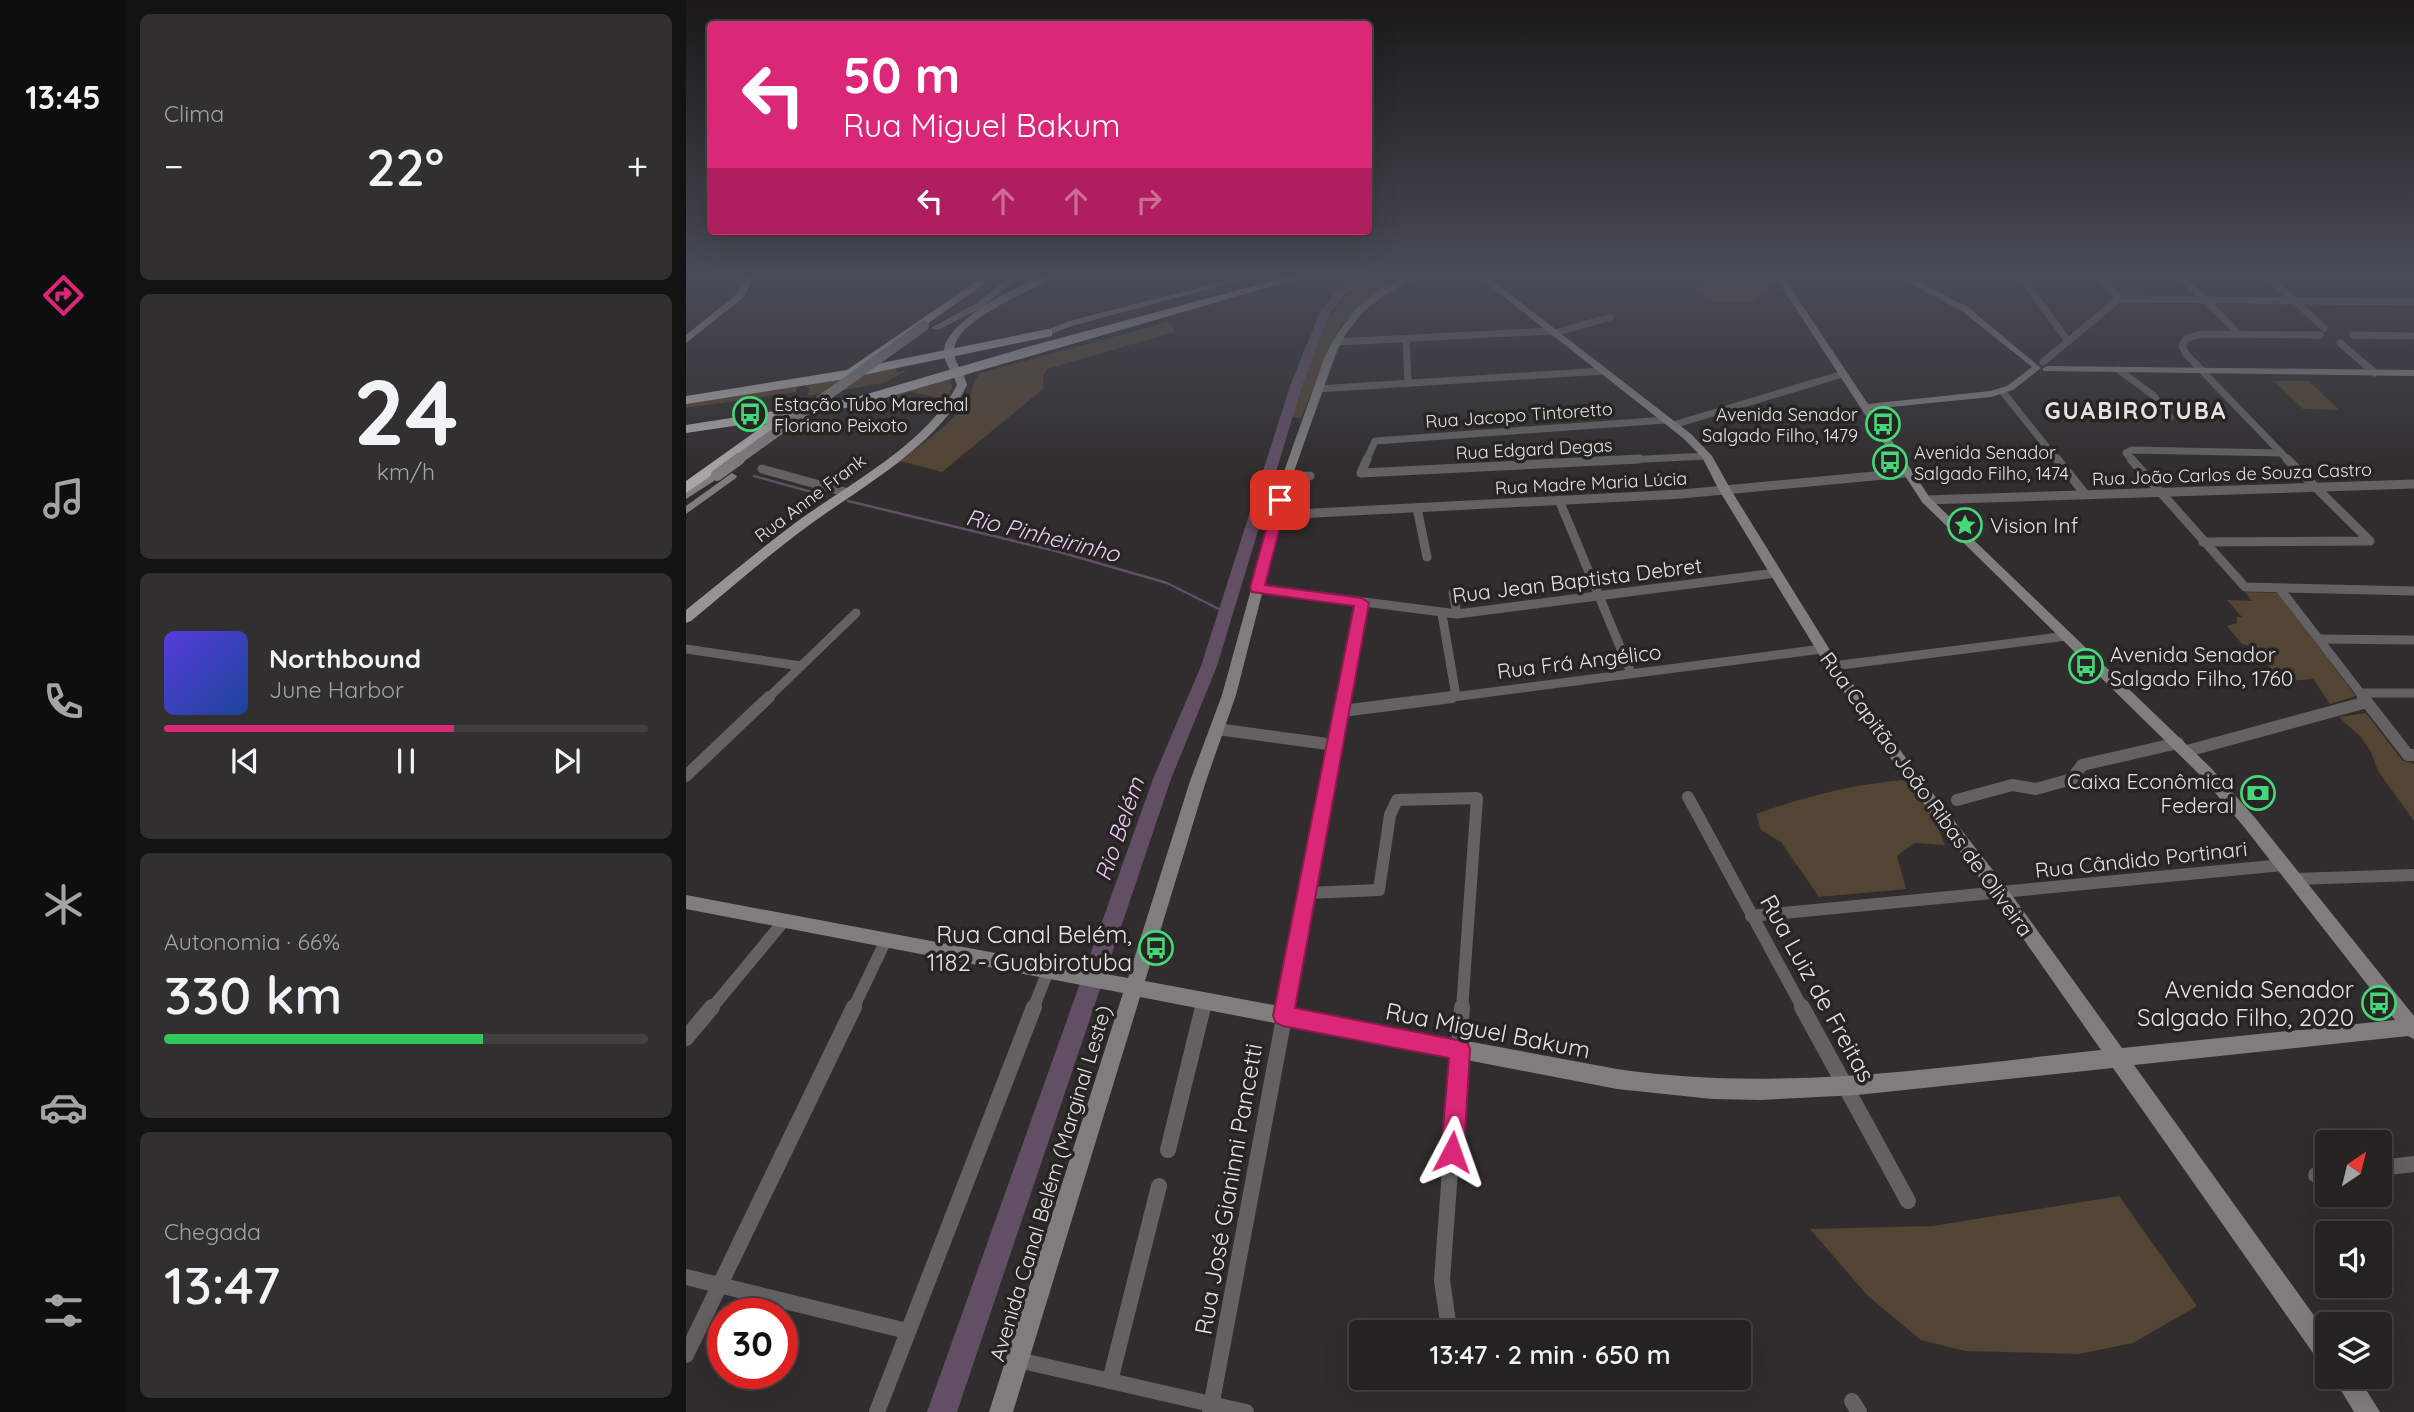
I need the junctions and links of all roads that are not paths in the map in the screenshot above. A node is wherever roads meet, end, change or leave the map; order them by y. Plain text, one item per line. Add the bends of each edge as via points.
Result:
1 (889, 344) edge
2 (906, 344) edge
3 (908, 344) edge
4 (952, 344) edge
5 (1013, 344) edge
6 (1033, 344) edge
7 (1335, 344) edge
8 (1406, 344) edge
9 (1569, 344) edge
10 (1823, 344) edge
11 (2011, 344) edge
12 (2065, 344) edge
13 (2183, 344) edge
14 (2342, 344) edge
15 (953, 364) junction
16 (2040, 366) junction
17 (2119, 370) junction
18 (1604, 371) junction
19 (2204, 371) junction
20 (1842, 372) junction
21 (2375, 373) junction
22 (2414, 373) edge
23 (839, 376) junction
24 (1408, 383) junction
25 (1317, 389) junction
26 (2002, 391) junction
27 (686, 400) edge
28 (1865, 407) junction
29 (2170, 417) dead end
30 (763, 418) junction
31 (1670, 422) junction
32 (686, 429) edge
33 (2281, 453) junction
34 (1707, 456) junction
35 (762, 470) dead end
36 (1362, 473) joint
37 (1906, 473) junction
38 (1310, 476) dead end
39 (1287, 477) junction
40 (2414, 484) edge
41 (2315, 487) junction
42 (1725, 490) junction
43 (689, 492) edge
44 (845, 492) junction
45 (2160, 492) junction
46 (2085, 494) junction
47 (1559, 500) junction
48 (1926, 500) junction
49 (1417, 508) junction
50 (686, 511) edge
51 (1276, 515) junction
52 (2203, 542) junction
53 (1427, 557) dead end
54 (1776, 573) junction
55 (1257, 588) junction
56 (2280, 589) junction
57 (2414, 591) edge
58 (1453, 593) dead end
59 (1598, 596) junction
60 (1362, 603) junction
61 (856, 613) dead end
62 (1442, 614) junction
63 (1457, 614) junction
64 (686, 618) edge
65 (2067, 636) junction
66 (2319, 639) junction
67 (2414, 640) edge
68 (686, 649) edge
69 (1822, 649) junction
70 (801, 666) junction
71 (1833, 666) junction
72 (1631, 673) junction
73 (2414, 694) edge
74 (1456, 696) junction
75 (2363, 697) junction
76 (1342, 711) junction
77 (1217, 729) junction
78 (1335, 746) junction
79 (2182, 747) junction
80 (2411, 755) edge
81 (686, 776) edge
82 (1688, 797) dead end
83 (1957, 800) dead end
84 (2283, 865) junction
85 (2414, 875) edge
86 (2295, 879) junction
87 (2000, 892) junction
88 (1307, 893) junction
89 (686, 902) edge
90 (1751, 916) junction
91 (784, 921) junction
92 (886, 940) junction
93 (1055, 973) junction
94 (1128, 986) junction
95 (1205, 1001) junction
96 (1283, 1016) junction
97 (2413, 1028) edge
98 (686, 1038) edge
99 (1460, 1049) junction
100 (2117, 1058) junction
101 (1848, 1087) junction
102 (1168, 1150) dead end
103 (2414, 1164) edge
104 (2392, 1167) edge
105 (1158, 1186) dead end
106 (1908, 1201) dead end
107 (686, 1277) edge
108 (719, 1285) junction
109 (1448, 1320) edge
110 (907, 1331) junction
111 (2315, 1337) edge
112 (686, 1355) edge
113 (1018, 1360) junction
114 (1110, 1381) junction
115 (2352, 1389) edge
116 (1211, 1408) edge
117 (877, 1412) edge
118 (1001, 1412) edge
119 (1246, 1412) edge
120 (2368, 1412) edge

1 - 23 highway
2 - 43 street, bridge
3 - 50 street
4 - 15 main road
5 - 15 highway
6 - 15 highway
7 - 25 street, Avenida Canal Belém (Marginal Leste)
8 - 24 street
9 - 18 street, Rua Capitão João Ribas de Oliveira
10 - 20 street
11 - 16 street
12 - 16 street
13 - 19 street via 2186,354
14 - 21 street
15 - 23 highway
15 - 30 highway via 852,402
15 - 44 main road, Rua Anne Frank via 962,385 950,409
16 - 17 street
16 - 26 street
17 - 19 street
17 - 29 street via 2154,396
18 - 24 street
18 - 31 street, Rua Capitão João Ribas de Oliveira
19 - 21 street
19 - 33 street
20 - 28 street
20 - 31 street, Rua Jacopo Tintoretto
21 - 22 street
23 - 27 highway
24 - 25 street
25 - 39 street, Avenida Canal Belém (Marginal Leste)
26 - 28 street
26 - 46 street
28 - 37 street
30 - 32 highway
30 - 43 highway via 774,422 772,428
31 - 34 street, Rua Capitão João Ribas de Oliveira
31 - 36 street, Rua Jacopo Tintoretto via 1375,441
33 - 41 street
33 - 45 street via 2127,451
34 - 36 street, Rua Edgard Degas
34 - 42 street, Rua Capitão João Ribas de Oliveira
35 - 44 street
37 - 42 street, Rua Madre Maria Lúcia
37 - 48 street
38 - 39 street
39 - 51 street, Avenida Canal Belém (Marginal Leste)
40 - 41 street, Rua João Carlos de Souza Castro
41 - 45 street, Rua João Carlos de Souza Castro
41 - 52 street via 2370,541
42 - 47 street, Rua Madre Maria Lúcia
42 - 54 street, Rua Capitão João Ribas de Oliveira
44 - 64 main road, Rua Anne Frank
45 - 46 street, Rua João Carlos de Souza Castro
45 - 52 street
46 - 48 street, Rua João Carlos de Souza Castro
47 - 49 street, Rua Madre Maria Lúcia
47 - 59 street
48 - 65 street
49 - 51 street, Rua Madre Maria Lúcia
49 - 53 street
51 - 55 street, Avenida Canal Belém (Marginal Leste)
52 - 56 street via 2245,587
54 - 59 street, Rua Jean Baptista Debret
54 - 69 street, Rua Capitão João Ribas de Oliveira
55 - 60 street, Rua Jean Baptista Debret
55 - 77 street, Avenida Canal Belém (Marginal Leste)
56 - 57 street
56 - 66 street
58 - 63 street
59 - 63 street, Rua Jean Baptista Debret
59 - 72 street
60 - 62 street, Rua Jean Baptista Debret
60 - 76 street, Rua José Gianinni Pancetti
61 - 70 street
62 - 63 street, Rua Jean Baptista Debret
62 - 74 street
65 - 71 street
65 - 79 street
66 - 67 street
66 - 75 street
68 - 70 street
69 - 71 street, Rua Capitão João Ribas de Oliveira
69 - 72 street, Rua Frá Angélico
70 - 81 street
71 - 87 street, Rua Capitão João Ribas de Oliveira
72 - 74 street, Rua Frá Angélico
73 - 75 street
74 - 76 street, Rua Frá Angélico
75 - 79 street
75 - 80 street
76 - 78 street, Rua José Gianinni Pancetti
77 - 78 street
77 - 94 street, Avenida Canal Belém (Marginal Leste)
78 - 88 street, Rua José Gianinni Pancetti
79 - 83 street via 2082,765 2072,779 2036,789 2012,785
79 - 84 street
82 - 90 street, Rua Luiz de Freitas
84 - 86 street
84 - 87 street, Rua Cândido Portinari
85 - 86 street
86 - 97 street
87 - 90 street, Rua Cândido Portinari
87 - 100 street, Rua Capitão João Ribas de Oliveira
88 - 96 street, Rua José Gianinni Pancetti
88 - 99 street via 1379,890 1390,815 1397,800 1477,798
89 - 91 street, Rua Miguel Bakum
90 - 101 street, Rua Luiz de Freitas
91 - 92 street, Rua Miguel Bakum
91 - 98 street
92 - 93 street, Rua Miguel Bakum
92 - 108 street
93 - 94 street, Rua Miguel Bakum
93 - 110 street
94 - 95 street, Rua Miguel Bakum
94 - 113 street, Avenida Canal Belém (Marginal Leste)
95 - 96 street, Rua Miguel Bakum
95 - 102 street
96 - 99 street, Rua Miguel Bakum
96 - 116 street, Rua José Gianinni Pancetti
97 - 100 street, Rua Miguel Bakum
99 - 101 street, Rua Miguel Bakum via 1678,1087
99 - 109 street via 1442,1280
100 - 101 street, Rua Miguel Bakum
100 - 111 street, Rua Capitão João Ribas de Oliveira
101 - 106 street, Rua Luiz de Freitas
103 - 104 street
105 - 114 street
107 - 108 street
108 - 110 street
108 - 112 street
110 - 117 street
113 - 114 street
113 - 118 street, Avenida Canal Belém (Marginal Leste)
114 - 116 street
115 - 120 street
116 - 119 street

